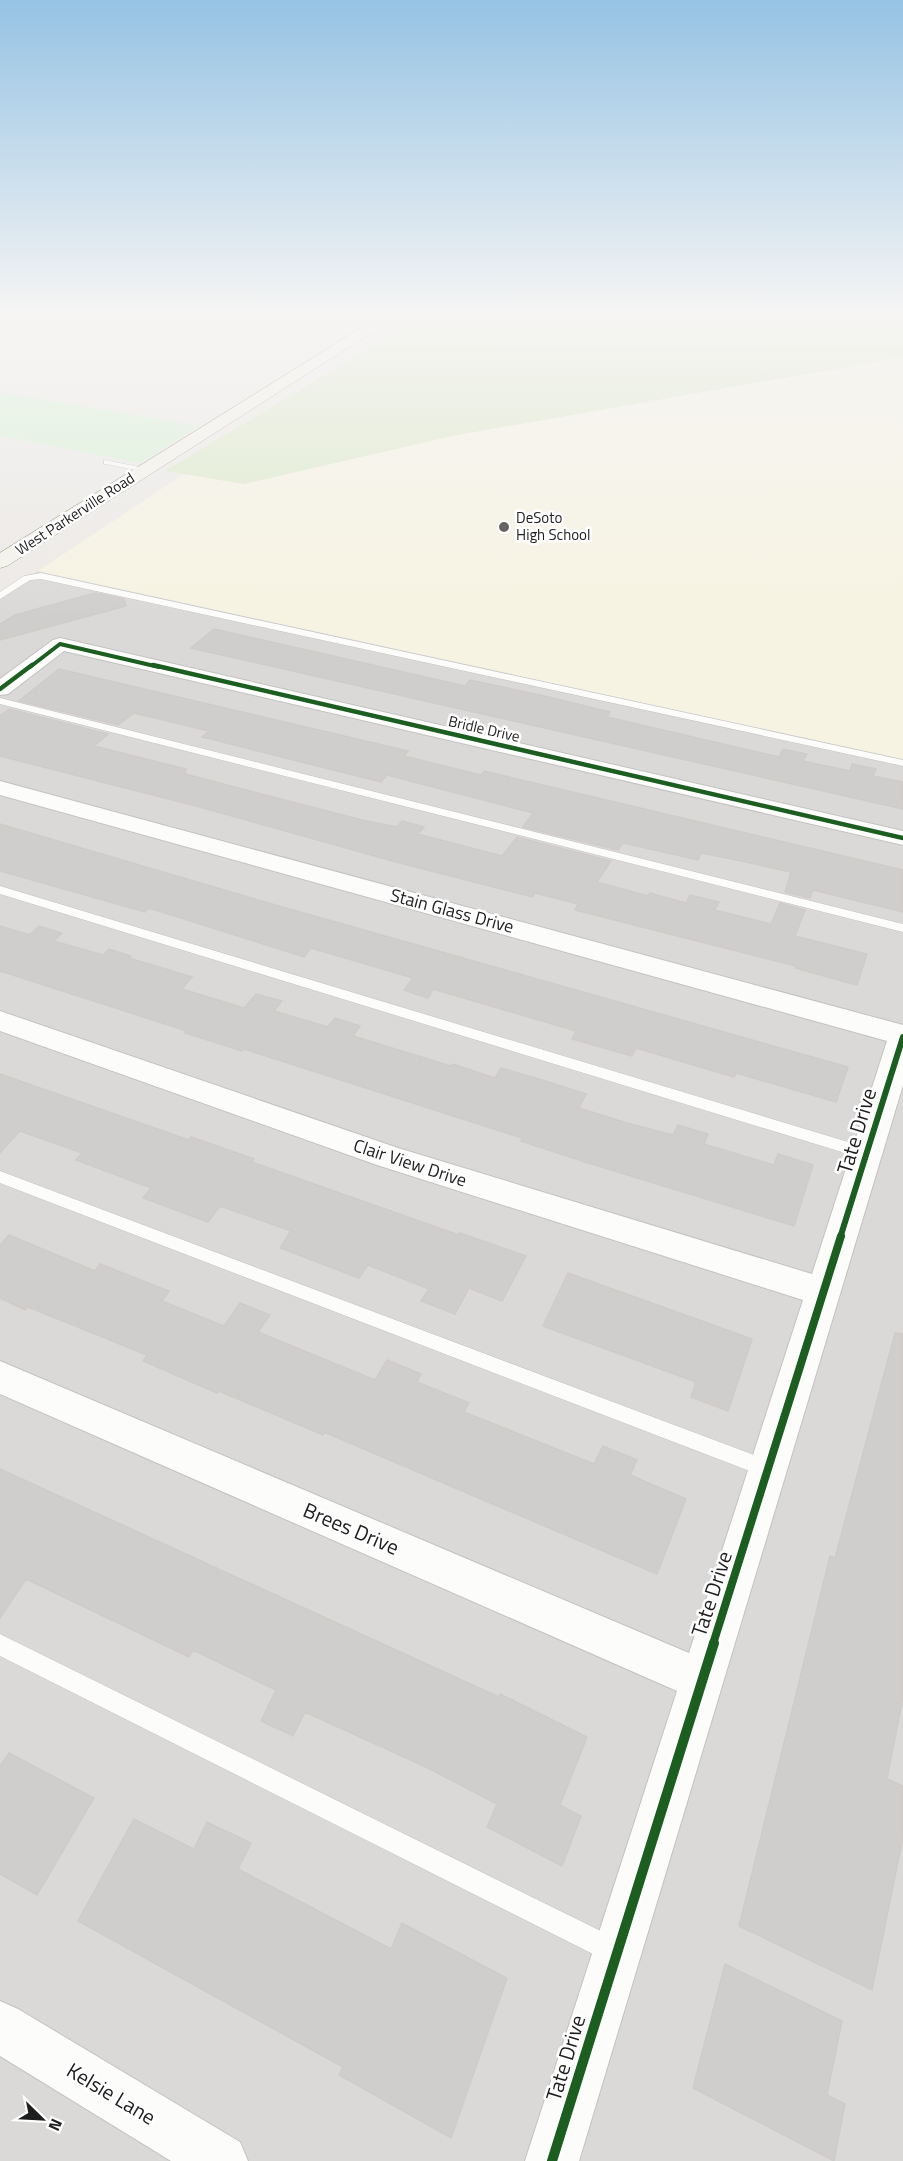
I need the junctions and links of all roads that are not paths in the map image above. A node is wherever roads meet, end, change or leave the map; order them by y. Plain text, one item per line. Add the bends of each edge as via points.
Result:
1 (234, 414) edge
2 (107, 462) dead end
3 (144, 470) junction
4 (4, 555) edge
5 (0, 596) edge
6 (0, 689) edge
7 (0, 701) edge
8 (903, 763) edge
9 (0, 788) edge
10 (903, 838) edge
11 (0, 891) edge
12 (903, 928) edge
13 (0, 1021) edge
14 (903, 1036) edge
15 (868, 1154) junction
16 (0, 1177) edge
17 (824, 1292) junction
18 (0, 1377) edge
19 (769, 1469) junction
20 (0, 1645) edge
21 (702, 1680) junction
22 (616, 1952) junction
23 (0, 2027) edge
24 (221, 2161) edge
25 (552, 2161) edge

1 - 3 main road, West Parkerville Road
2 - 3 lane
3 - 4 main road, West Parkerville Road
5 - 8 lane via 27,579 40,576
6 - 10 street, Bridle Drive via 60,644
7 - 12 lane
9 - 14 street, Stain Glass Drive
11 - 15 lane
13 - 17 street, Clair View Drive via 388,1157
14 - 15 street, Tate Drive
15 - 17 street, Tate Drive
16 - 19 lane
17 - 19 street, Tate Drive
18 - 21 street, Brees Drive
19 - 21 street, Tate Drive
20 - 22 lane
21 - 22 street, Tate Drive
22 - 25 street, Tate Drive
23 - 24 street, Kelsie Lane

